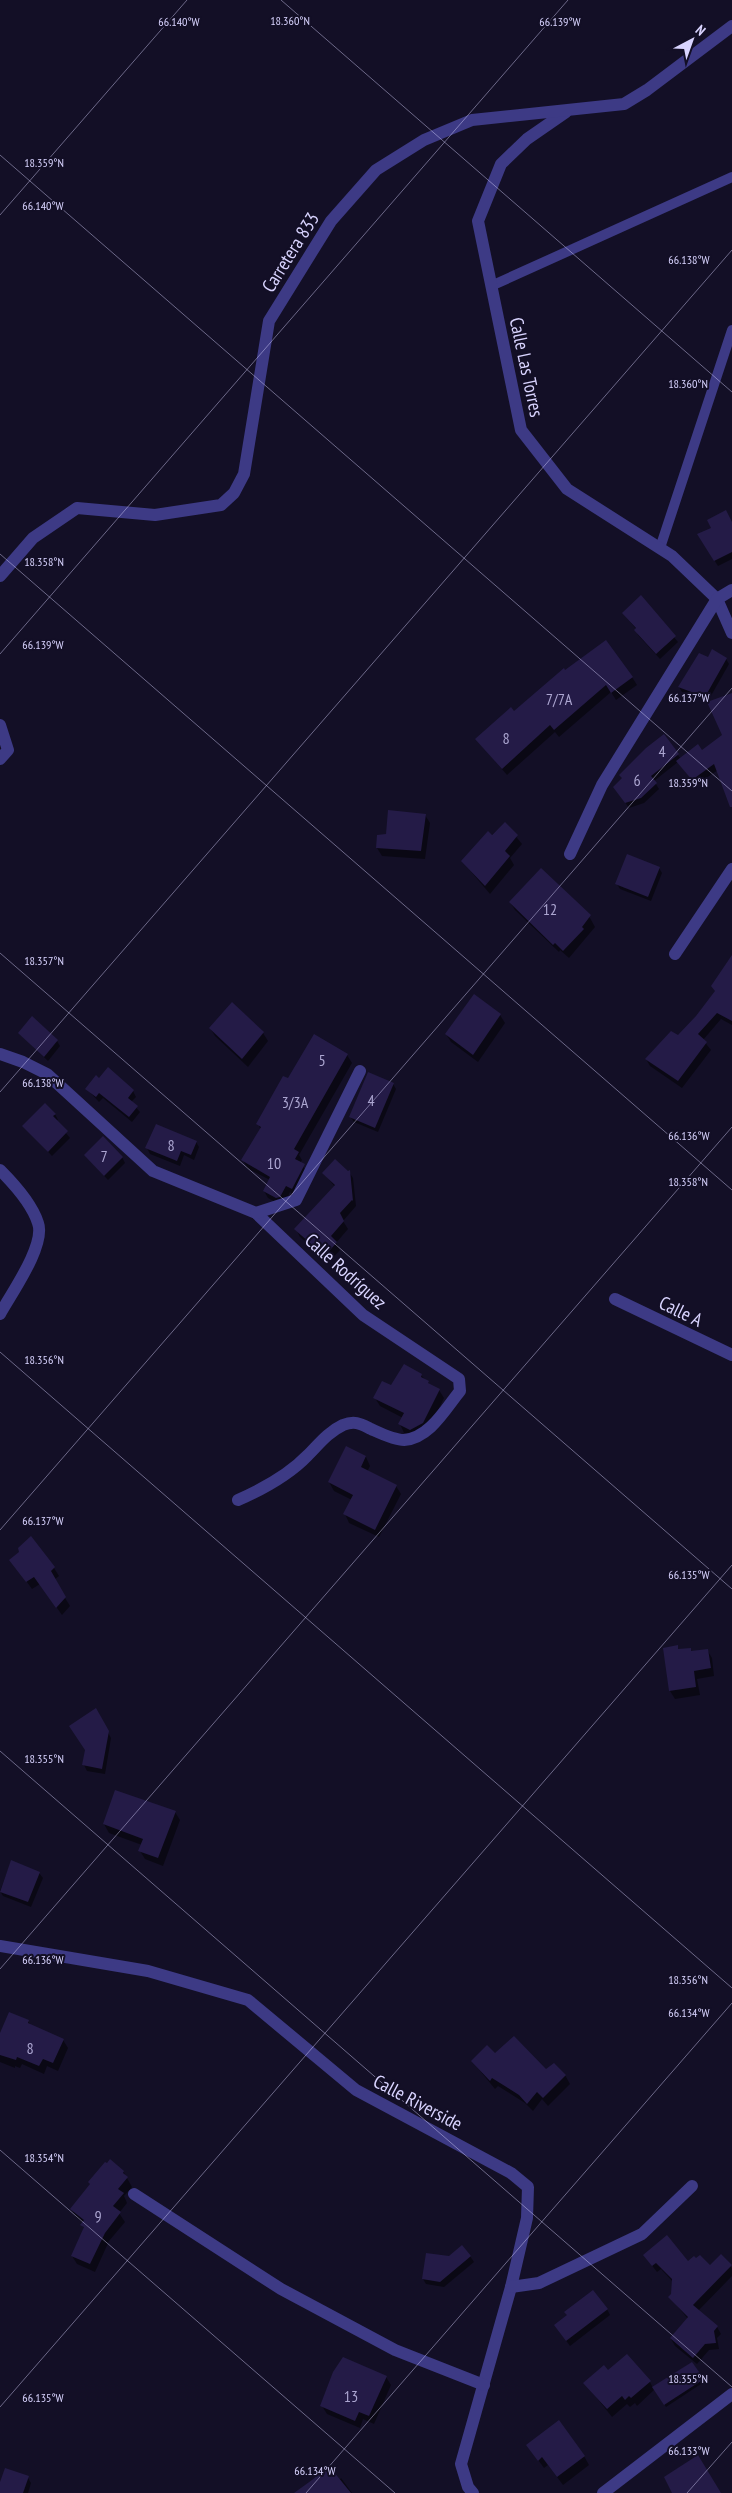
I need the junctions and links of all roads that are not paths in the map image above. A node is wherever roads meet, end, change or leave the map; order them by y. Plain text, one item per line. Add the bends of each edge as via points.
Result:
1 (732, 26) edge
2 (566, 112) junction
3 (732, 177) edge
4 (491, 286) junction
5 (732, 330) edge
6 (660, 548) junction
7 (0, 576) edge
8 (732, 590) edge
9 (717, 599) junction
10 (732, 633) edge
11 (0, 724) edge
12 (0, 759) edge
13 (570, 854) dead end
14 (732, 869) edge
15 (675, 954) dead end
16 (0, 1054) edge
17 (360, 1071) dead end
18 (0, 1170) edge
19 (256, 1213) junction
20 (615, 1299) dead end
21 (0, 1314) edge
22 (732, 1355) edge
23 (238, 1500) dead end
24 (0, 1946) edge
25 (692, 2186) dead end
26 (134, 2194) dead end
27 (512, 2287) junction
28 (484, 2385) junction
29 (732, 2394) edge
30 (473, 2493) edge
31 (603, 2493) edge

1 - 2 street, Carretera 833 via 624,104
2 - 4 street, Calle Las Torres via 527,139 501,164 478,221
2 - 7 street, Carretera 833 via 472,120 424,140 376,170 330,221 269,321 244,474 234,493 221,505 155,515 77,508 33,538
3 - 4 lane
4 - 6 street, Calle Las Torres via 521,430 567,489
5 - 6 lane
6 - 9 street, Calle Las Torres
8 - 9 street
9 - 10 street, Calle Las Torres
9 - 13 street via 602,785
11 - 12 street via 8,750
14 - 15 street
16 - 19 street, Calle Rodríguez via 47,1074 153,1171
17 - 19 street via 296,1200
18 - 21 street via 28,1204 39,1224 38,1243
19 - 23 street, Calle Rodríguez via 363,1315 459,1379 460,1390 433,1425 419,1435 403,1440 356,1422 343,1426 330,1433 283,1476
20 - 22 street, Calle A
24 - 27 street, Calle Riverside via 148,1971 248,2000 356,2090 511,2173 528,2187 527,2218
25 - 27 street via 642,2234 539,2283
26 - 28 street via 281,2289 395,2350
27 - 28 street, Calle Riverside
28 - 30 street, Calle Riverside via 462,2464 468,2487
29 - 31 street

